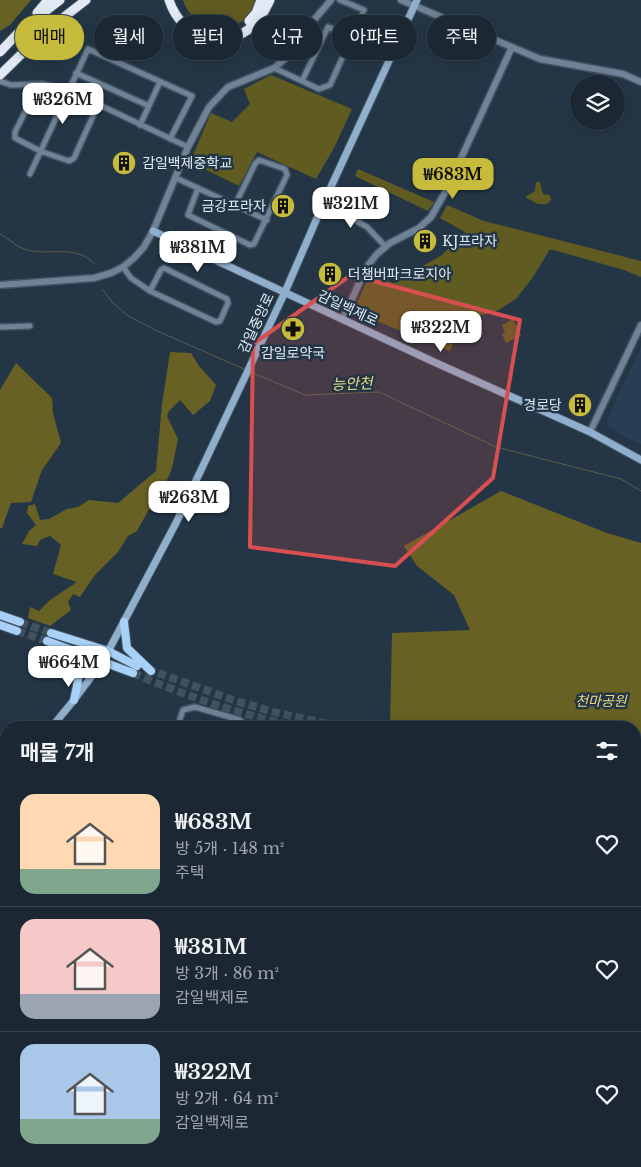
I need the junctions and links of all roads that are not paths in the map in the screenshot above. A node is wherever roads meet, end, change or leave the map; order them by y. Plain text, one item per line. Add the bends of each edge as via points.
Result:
1 (48, 0) edge
2 (60, 0) edge
3 (86, 0) edge
4 (169, 0) edge
5 (175, 0) edge
6 (261, 0) edge
7 (270, 0) edge
8 (331, 0) edge
9 (340, 0) edge
10 (401, 0) edge
11 (416, 3) edge
12 (34, 15) edge
13 (41, 15) edge
14 (362, 15) edge
15 (332, 29) edge
16 (15, 36) edge
17 (512, 47) junction
18 (2, 50) edge
19 (341, 60) edge
20 (274, 68) junction
21 (76, 73) junction
22 (0, 75) edge
23 (0, 81) edge
24 (302, 81) junction
25 (160, 82) junction
26 (641, 82) edge
27 (68, 90) junction
28 (98, 105) junction
29 (149, 106) junction
30 (58, 111) junction
31 (140, 125) junction
32 (170, 139) junction
33 (188, 147) junction
34 (40, 151) junction
35 (30, 174) dead end
36 (176, 178) junction
37 (198, 188) junction
38 (324, 202) junction
39 (235, 205) junction
40 (267, 220) junction
41 (153, 231) junction
42 (386, 247) junction
43 (123, 267) junction
44 (0, 285) edge
45 (150, 291) junction
46 (284, 292) junction
47 (343, 318) junction
48 (641, 325) edge
49 (30, 326) dead end
50 (0, 327) edge
51 (590, 432) junction
52 (641, 460) edge
53 (0, 616) edge
54 (20, 622) tunnel mouth
55 (124, 622) junction
56 (0, 625) edge
57 (17, 631) tunnel mouth
58 (52, 633) tunnel mouth
59 (47, 641) tunnel mouth
60 (61, 647) junction
61 (108, 651) junction
62 (103, 661) junction
63 (151, 670) tunnel mouth
64 (74, 700) junction
65 (57, 721) edge
66 (179, 721) edge
67 (241, 721) edge

1 - 12 highway
2 - 13 highway
3 - 22 highway via 42,34
4 - 7 highway via 186,27 203,38 217,40 232,38 249,29 262,16
5 - 6 highway via 189,23 213,34 228,33 247,24
8 - 20 street via 308,27 292,53
9 - 14 street via 364,10
10 - 11 street
11 - 17 street
11 - 38 main road, 감일중앙로
15 - 24 street via 328,28
16 - 18 highway
17 - 26 street via 540,59 623,74
17 - 42 street via 448,189 431,217
19 - 24 street via 330,85 320,89
20 - 24 street
20 - 33 street via 228,87 209,106
21 - 25 street via 88,49
21 - 27 street
21 - 29 street
23 - 27 street via 11,85 42,84
25 - 29 street
25 - 32 street via 192,96
27 - 28 street
27 - 30 street
28 - 31 street
28 - 34 street via 74,158 62,160
29 - 31 street
30 - 34 street
30 - 34 street via 32,98 15,132 15,138
31 - 32 street
32 - 33 street
33 - 36 street
34 - 35 street
36 - 37 street
36 - 41 street
37 - 39 street
37 - 40 street via 188,215 250,245 254,244
38 - 42 street via 367,227
38 - 46 main road, 감일중앙로
39 - 40 street
39 - 40 street via 259,160 285,169 287,175
41 - 43 street via 134,258
41 - 46 main road, 감일백제로
42 - 47 street via 366,268
43 - 44 street via 94,278
43 - 45 street via 131,278
45 - 45 street via 216,322 220,321 228,303 223,296 164,268
46 - 47 main road, 감일백제로
46 - 55 main road, 감일중앙로 via 176,523
47 - 51 main road, 감일백제로
48 - 51 street
49 - 50 street
51 - 52 main road, 감일백제로
53 - 54 main road
55 - 61 main road, 감일중앙로
55 - 63 main road via 127,648
56 - 57 main road
58 - 61 main road
59 - 60 main road
60 - 62 main road
60 - 64 main road via 78,666
61 - 62 main road, 감일중앙로
61 - 62 main road via 135,669
62 - 64 main road, 감일중앙로
64 - 65 main road, 감일중앙로
66 - 67 street via 183,710 195,707

